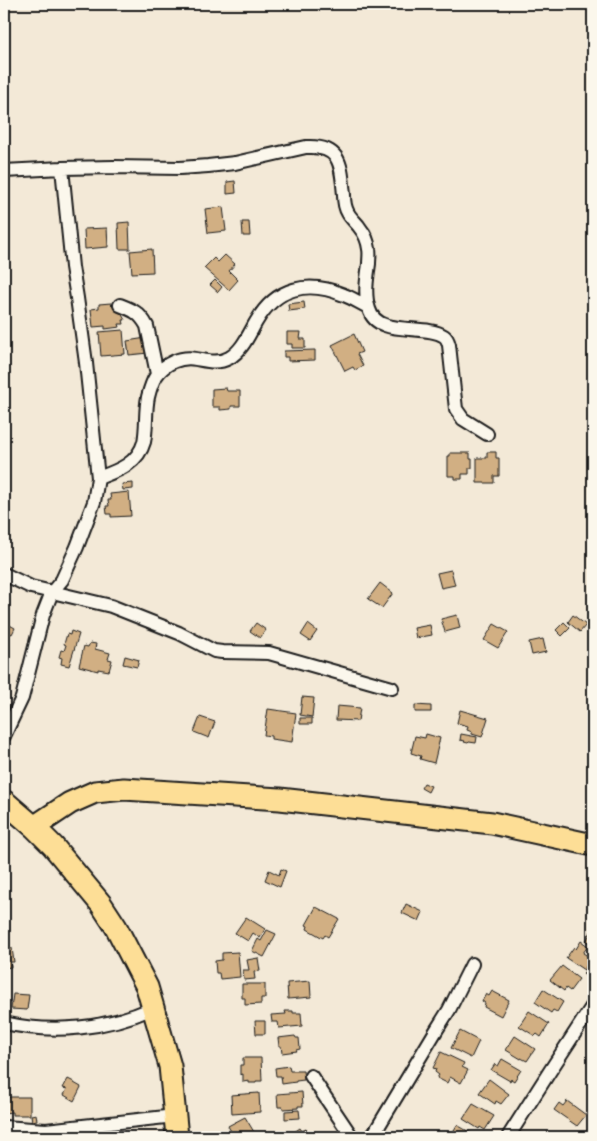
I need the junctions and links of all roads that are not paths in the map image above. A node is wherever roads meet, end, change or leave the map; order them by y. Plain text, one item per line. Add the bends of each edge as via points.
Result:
1 (62, 168) junction
2 (4, 171) edge
3 (120, 304) dead end
4 (368, 307) junction
5 (157, 374) junction
6 (486, 434) dead end
7 (98, 478) junction
8 (4, 574) edge
9 (52, 592) junction
10 (392, 688) dead end
11 (4, 736) edge
12 (4, 800) edge
13 (34, 827) junction
14 (593, 845) edge
15 (472, 964) dead end
16 (593, 1005) edge
17 (153, 1008) junction
18 (4, 1023) edge
19 (311, 1076) dead end
20 (175, 1116) junction
21 (4, 1127) edge
22 (23, 1133) edge
23 (177, 1137) edge
24 (352, 1137) edge
25 (372, 1137) edge
26 (508, 1137) edge

1 - 2 street
1 - 4 street via 180,168 235,163 306,147 326,148 340,164 345,205 360,227 370,251
1 - 7 street
3 - 5 street via 136,312 147,326
4 - 5 street via 333,291 296,289 279,296 267,306 230,358 208,362 188,358 176,360
4 - 6 street via 379,323 429,331 447,338 456,409 463,419
5 - 7 street via 149,392 144,442 138,454 117,471
7 - 9 street via 94,502 74,555
8 - 9 street via 31,587
9 - 10 street via 122,610 214,651 269,653
9 - 11 street via 42,615 22,698
12 - 13 main road
13 - 14 main road via 70,803 95,792 124,788 280,799 492,823
13 - 17 main road via 86,885 116,927 147,987
15 - 25 street via 449,1010
16 - 26 street
17 - 18 street via 94,1026 58,1029
17 - 20 main road via 170,1066
19 - 24 street
20 - 22 street
20 - 23 main road
21 - 22 street

